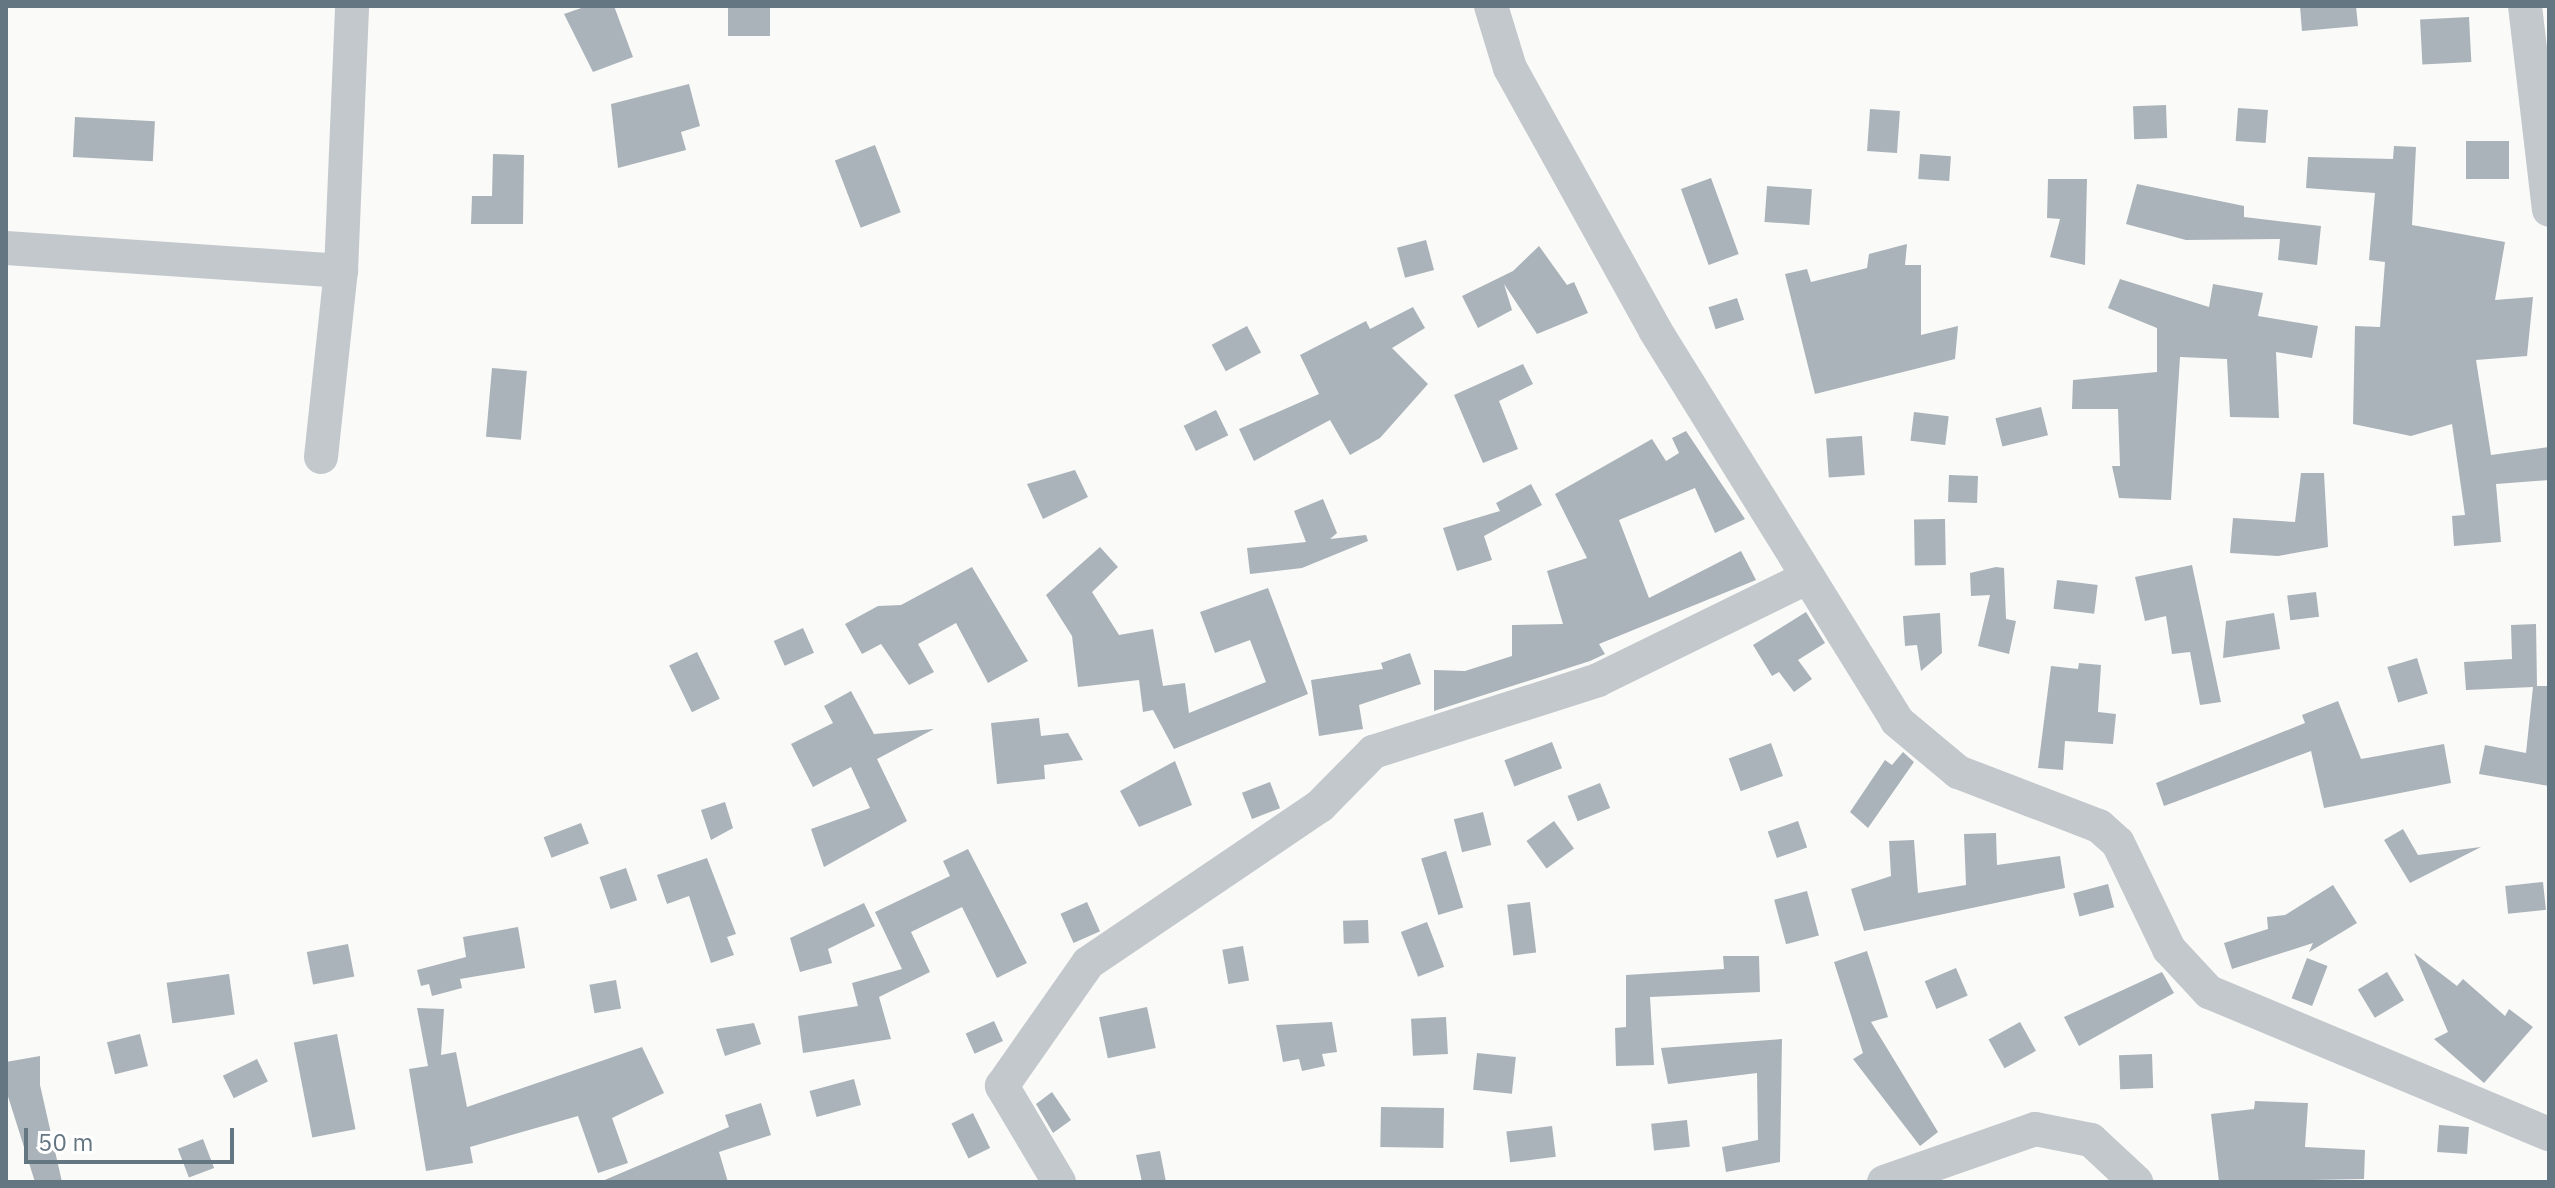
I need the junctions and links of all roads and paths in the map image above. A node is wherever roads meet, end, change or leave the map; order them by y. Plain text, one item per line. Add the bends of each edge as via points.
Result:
1 (352, 6) edge
2 (1491, 6) edge
3 (2525, 6) edge
4 (2549, 210) edge
5 (6, 248) edge
6 (341, 271) junction
7 (321, 457) dead end
8 (1808, 577) junction
9 (2549, 1134) edge
10 (1059, 1182) edge
11 (1884, 1182) edge
12 (2136, 1182) edge

1 - 6 street
2 - 8 street via 1510,68 1655,330
3 - 4 street
5 - 6 street
6 - 7 street
8 - 9 street via 1882,702 1914,739 1958,772 2099,826 2118,843 2169,949 2209,992
8 - 10 street via 1598,680 1373,752 1320,806 1088,963 1002,1086
11 - 12 street via 2035,1129 2091,1140

